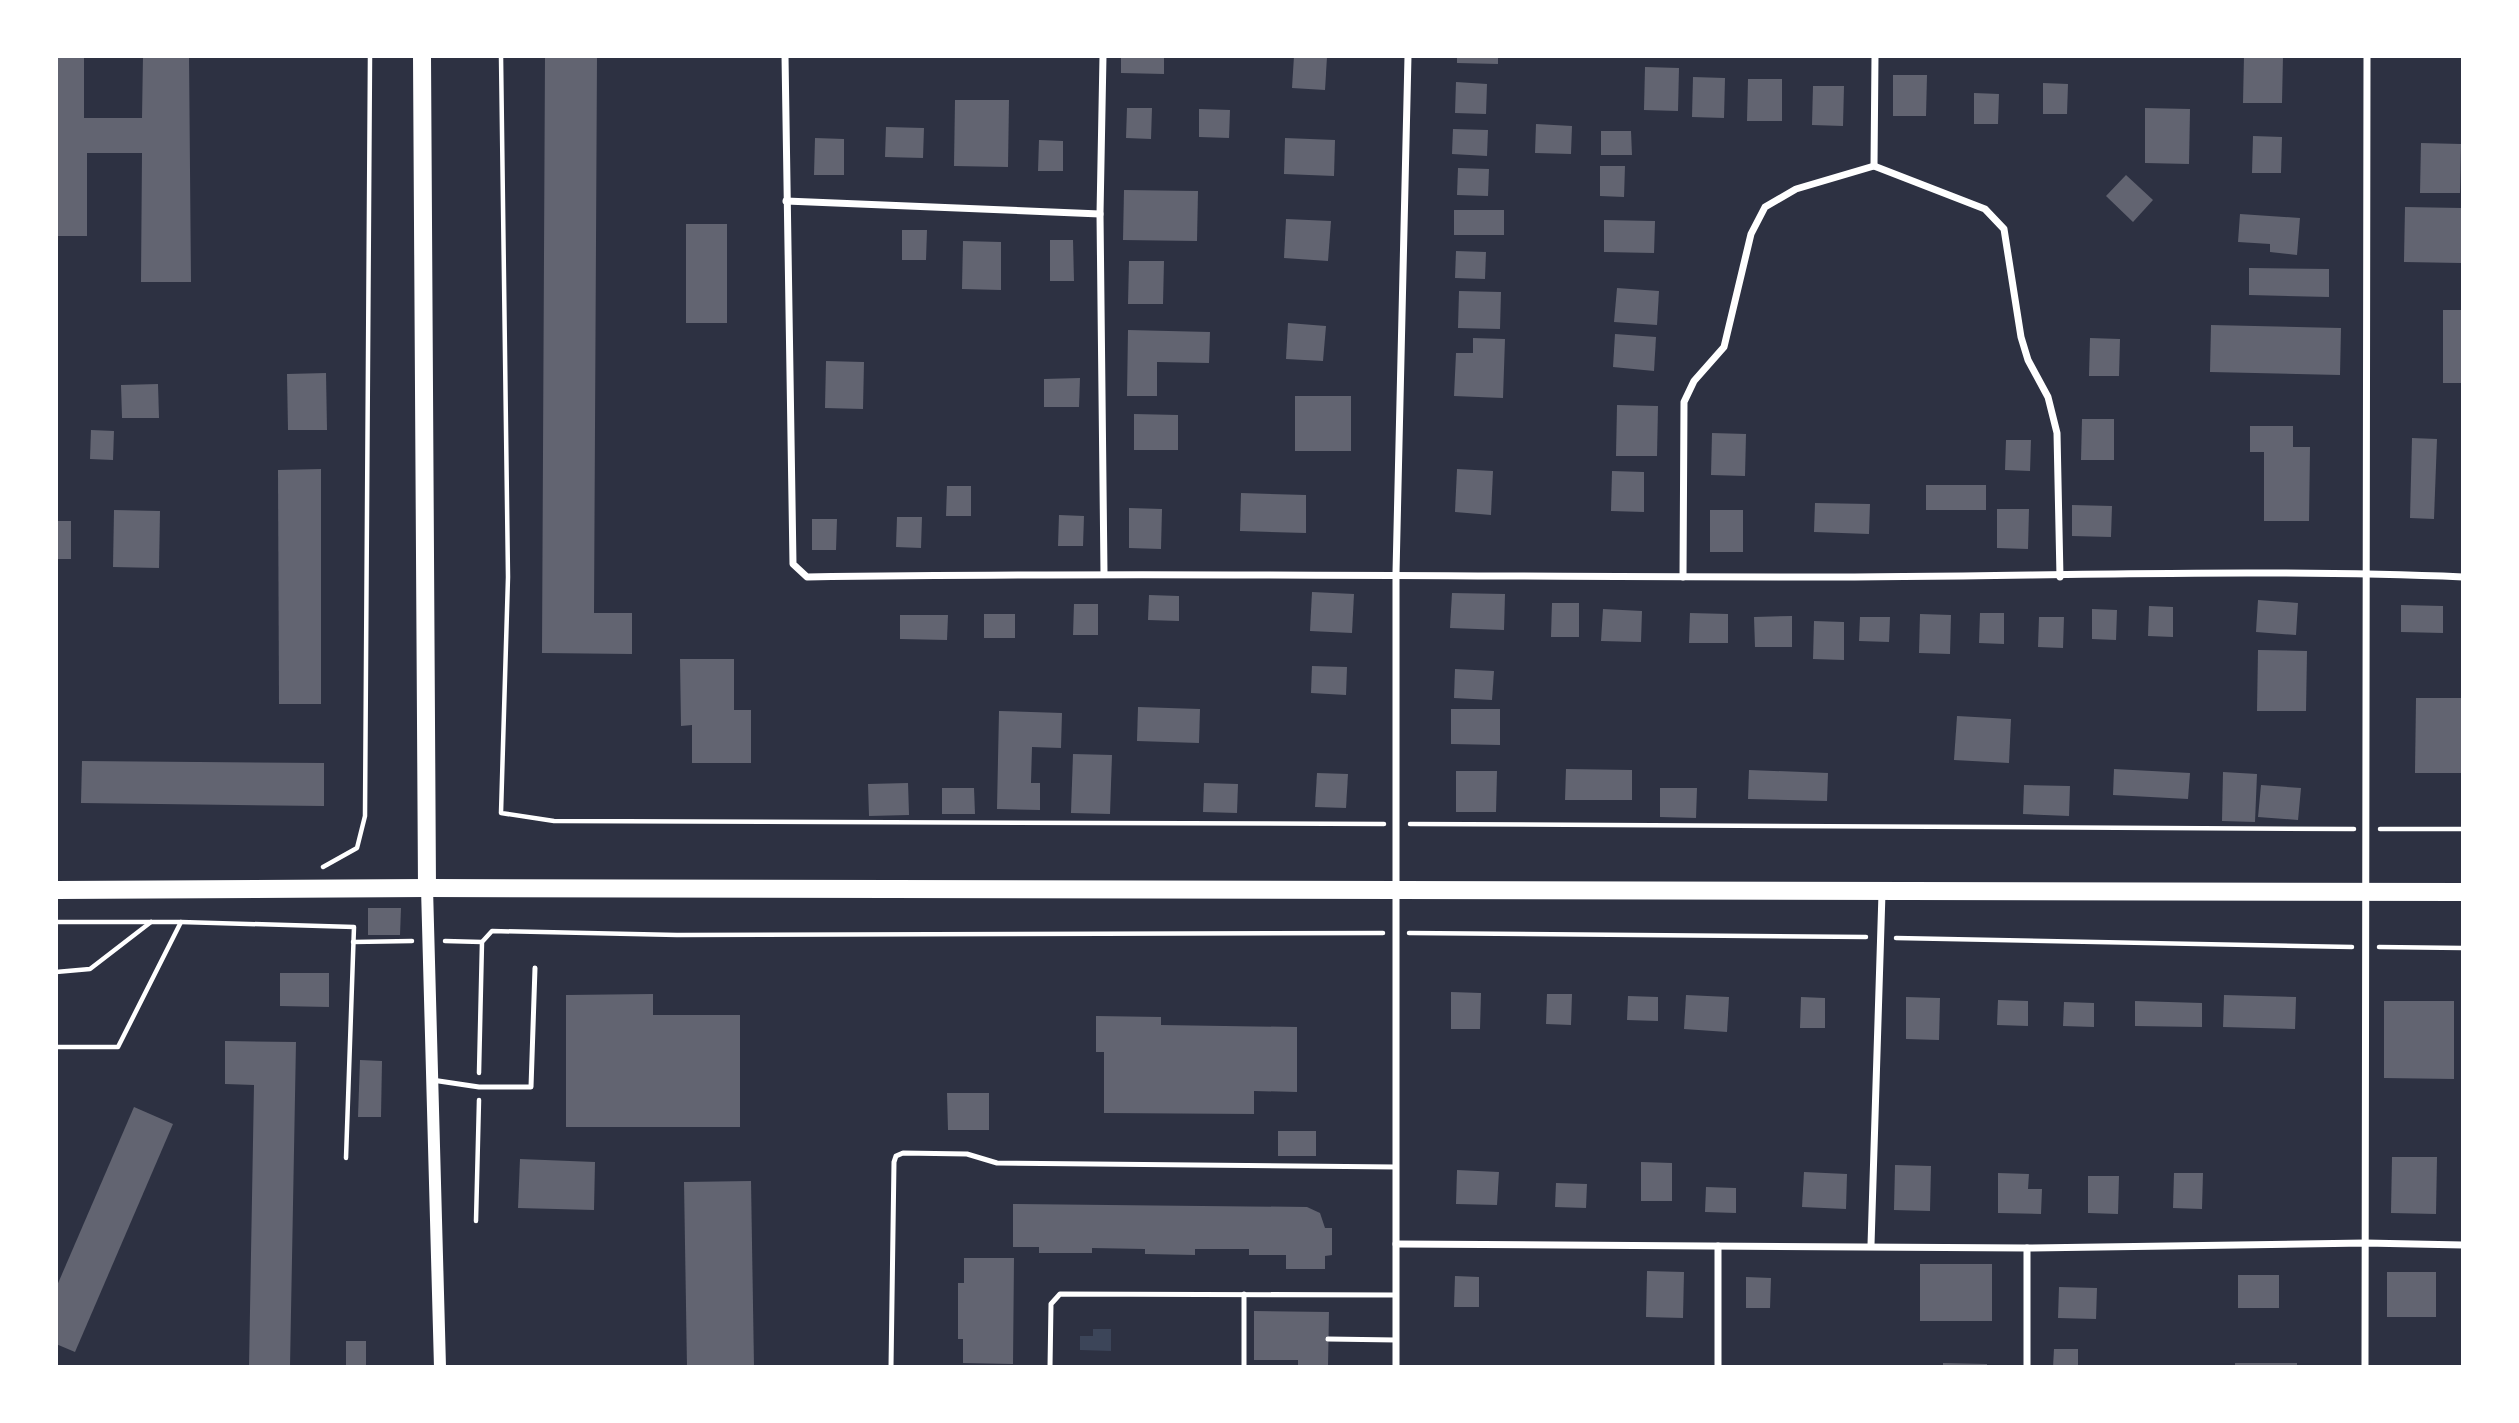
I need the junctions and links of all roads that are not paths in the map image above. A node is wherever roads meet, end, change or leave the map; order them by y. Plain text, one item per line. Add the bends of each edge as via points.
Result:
1 (422, 56) edge
2 (785, 56) edge
3 (1103, 56) edge
4 (1408, 56) edge
5 (1875, 56) edge
6 (2367, 56) edge
7 (1874, 166) junction
8 (786, 201) junction
9 (1100, 214) junction
10 (1104, 573) junction
11 (1396, 573) junction
12 (2367, 573) junction
13 (1683, 577) junction
14 (2060, 577) junction
15 (2463, 577) edge
16 (427, 888) junction
17 (1398, 889) junction
18 (1882, 889) junction
19 (56, 890) edge
20 (2367, 892) junction
21 (2463, 892) edge
22 (535, 968) dead end
23 (432, 1080) junction
24 (1396, 1167) junction
25 (2365, 1243) junction
26 (1396, 1244) junction
27 (1871, 1245) junction
28 (2463, 1245) edge
29 (1718, 1246) junction
30 (2027, 1248) junction
31 (1244, 1294) junction
32 (1396, 1296) junction
33 (1328, 1339) dead end
34 (1396, 1340) junction
35 (440, 1367) edge
36 (891, 1367) edge
37 (1050, 1367) edge
38 (1244, 1367) edge
39 (1395, 1367) edge
40 (1718, 1367) edge
41 (2027, 1367) edge
42 (2365, 1367) edge

1 - 16 main road
2 - 8 street
3 - 9 street
4 - 11 street
5 - 7 street
6 - 12 street
7 - 13 street via 1796,189 1765,207 1751,233 1724,346 1694,381 1684,402
7 - 14 street via 1984,209 2004,229 2021,337 2048,397 2057,433
8 - 9 street
8 - 10 street via 793,564 807,576
9 - 10 street
10 - 11 street
11 - 13 street
11 - 17 street
12 - 14 street
12 - 15 street
12 - 20 street
13 - 14 street
16 - 17 main road
16 - 19 main road
16 - 23 street
17 - 18 main road
17 - 24 street
18 - 20 main road
18 - 27 street
20 - 21 main road
20 - 25 street
22 - 23 lane via 531,1087 479,1087
23 - 35 street
24 - 26 street
24 - 36 lane via 997,1163 967,1154 903,1153 894,1162
25 - 28 street
25 - 30 street
25 - 42 street
26 - 29 street
26 - 32 street
27 - 29 street
27 - 30 street
29 - 40 street
30 - 41 street
31 - 32 lane
31 - 37 lane via 1060,1294 1051,1304
31 - 38 lane
32 - 34 street
33 - 34 lane
34 - 39 street

